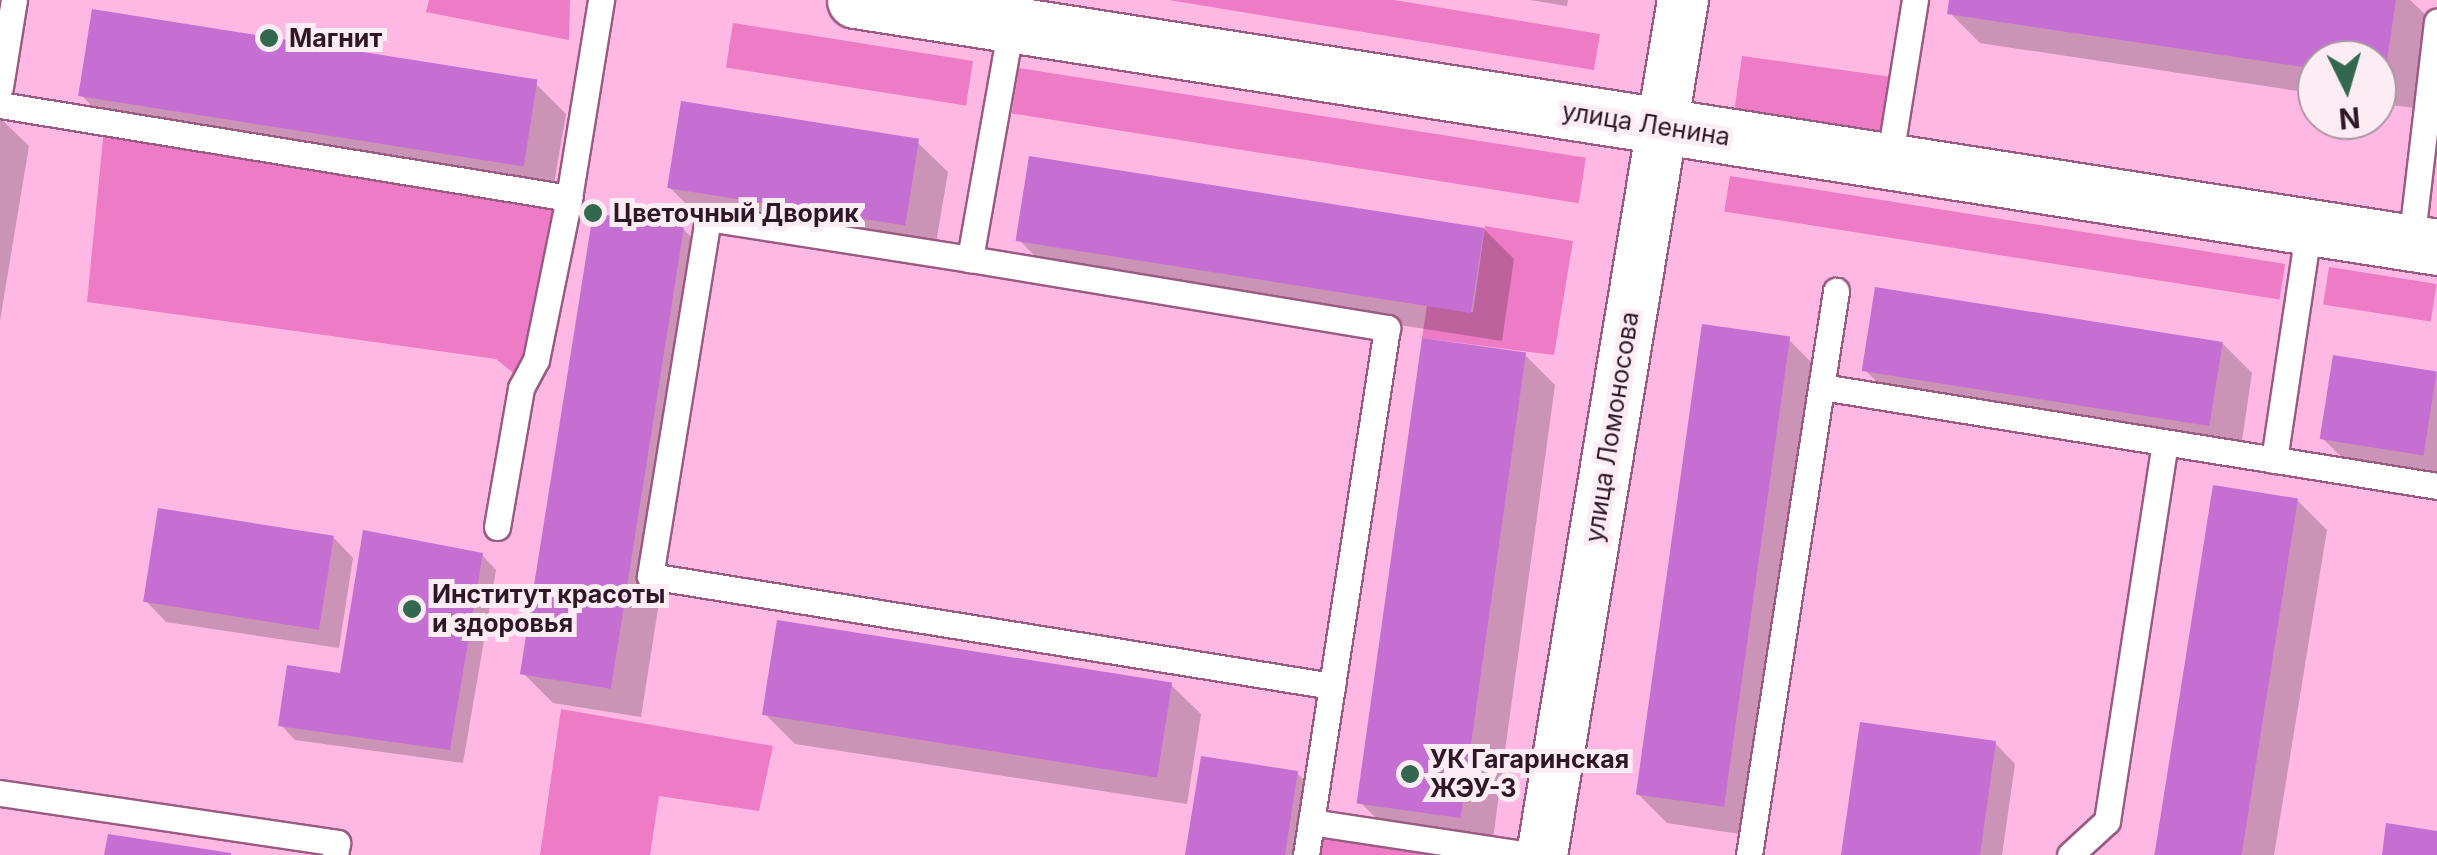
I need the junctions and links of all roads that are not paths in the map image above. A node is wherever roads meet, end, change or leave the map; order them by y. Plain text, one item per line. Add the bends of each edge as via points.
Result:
1 (14, 0) edge
2 (601, 0) edge
3 (855, 0) edge
4 (1684, 0) edge
5 (1915, 0) edge
6 (1013, 12) edge
7 (2437, 22) edge
8 (0, 87) edge
9 (0, 104) edge
10 (1664, 127) junction
11 (1889, 162) junction
12 (569, 198) junction
13 (2308, 227) junction
14 (2424, 245) edge
15 (970, 259) junction
16 (1836, 290) dead end
17 (1822, 388) junction
18 (2165, 442) junction
19 (2274, 460) junction
20 (2437, 486) edge
21 (497, 527) dead end
22 (1332, 686) junction
23 (0, 794) edge
24 (1312, 822) junction
25 (335, 855) edge
26 (1306, 855) edge
27 (1528, 855) edge
28 (1542, 855) edge
29 (1749, 855) edge
30 (2070, 855) edge

1 - 8 lane
2 - 12 lane
3 - 6 street, улица Ленина
4 - 10 street, улица Ломоносова
5 - 11 lane
6 - 10 street, улица Ленина
6 - 15 lane
7 - 14 lane
9 - 12 lane
10 - 11 street, улица Ленина
10 - 28 street, улица Ломоносова
11 - 13 street, улица Ленина
12 - 21 lane via 536,360 521,388
13 - 14 street, улица Ленина
13 - 19 lane
15 - 22 lane via 1388,328
15 - 22 lane via 708,218 650,576
16 - 17 lane
17 - 18 lane
17 - 29 lane
18 - 19 lane
18 - 30 lane via 2107,821
19 - 20 lane
22 - 24 lane
23 - 25 lane via 336,842
24 - 26 lane
24 - 27 lane

